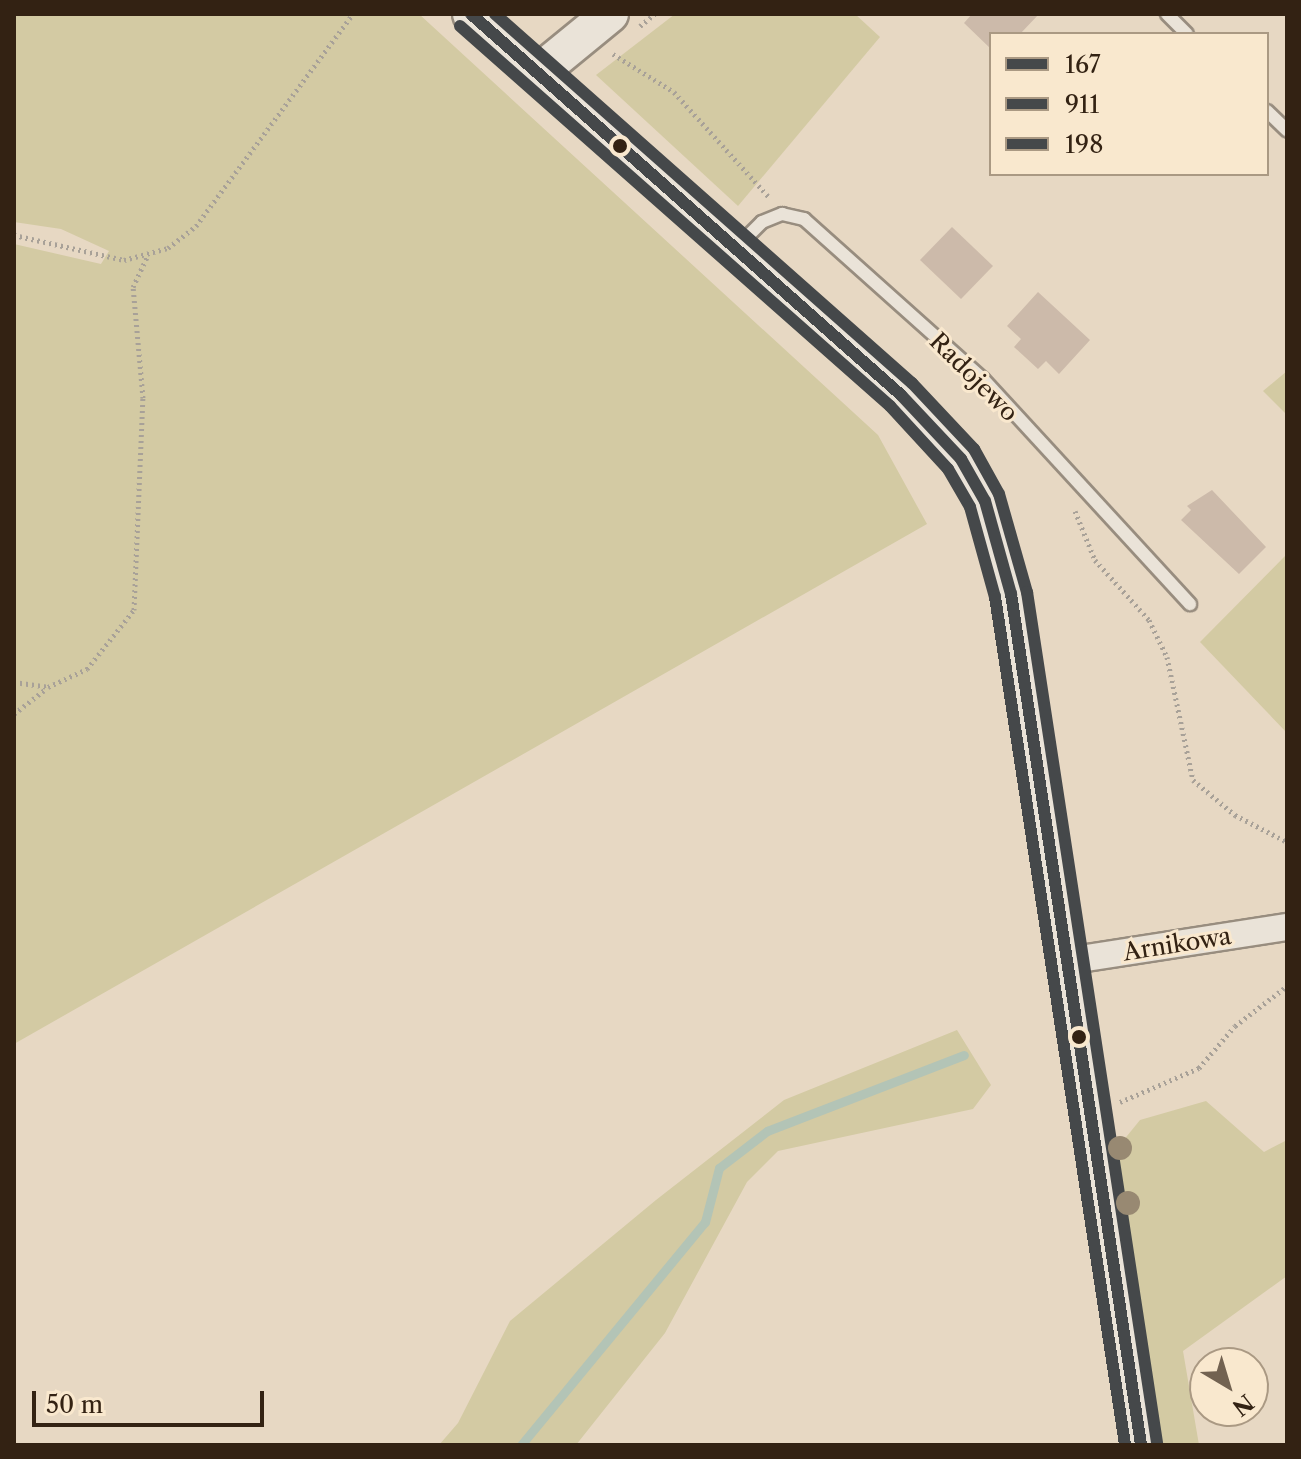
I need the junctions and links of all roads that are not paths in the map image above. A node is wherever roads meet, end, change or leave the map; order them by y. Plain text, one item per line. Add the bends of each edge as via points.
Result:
1 (471, 14) edge
2 (1167, 14) edge
3 (596, 25) edge
4 (1185, 32) edge
5 (538, 73) junction
6 (1269, 113) edge
7 (1287, 130) edge
8 (736, 249) junction
9 (1190, 604) dead end
10 (1287, 927) edge
11 (1067, 961) junction
12 (1141, 1445) edge

1 - 5 street
2 - 4 lane
3 - 5 street
5 - 8 street
6 - 7 lane
8 - 9 lane, Radojewo via 762,222 782,214 804,219 983,379 1068,479
8 - 11 street via 939,432 985,501 1011,594
10 - 11 street, Arnikowa
11 - 12 street

